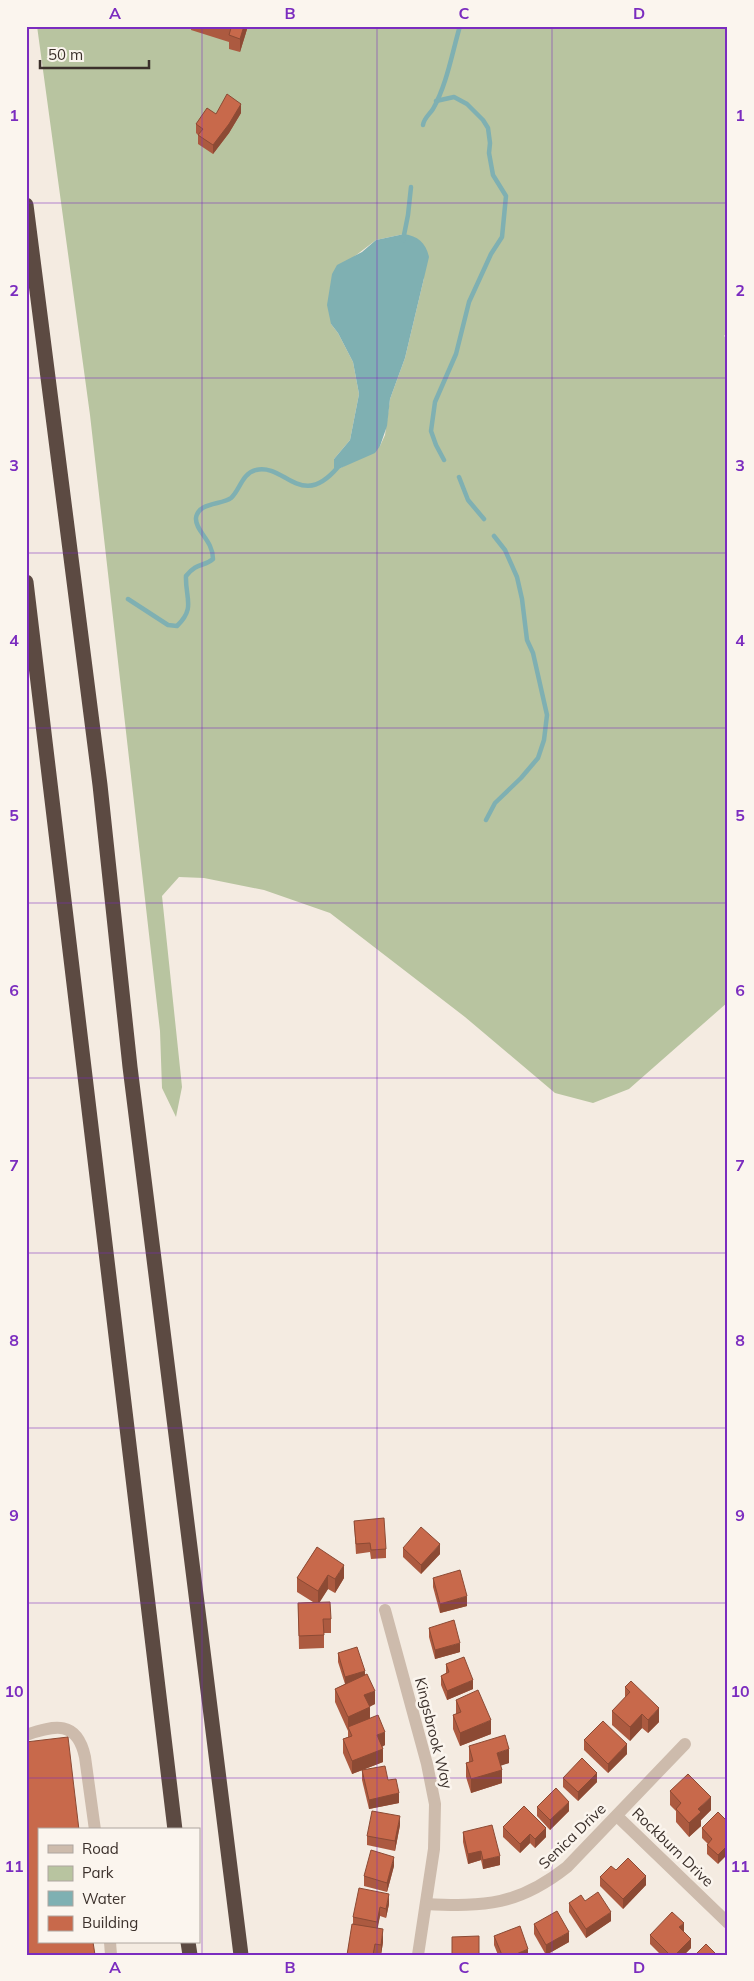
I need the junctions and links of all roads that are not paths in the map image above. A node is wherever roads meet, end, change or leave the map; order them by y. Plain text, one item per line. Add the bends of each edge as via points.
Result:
1 (26, 206) edge
2 (26, 582) edge
3 (385, 1610) dead end
4 (26, 1735) edge
5 (686, 1744) dead end
6 (617, 1816) junction
7 (95, 1828) edge
8 (175, 1828) edge
9 (426, 1904) junction
10 (728, 1923) edge
11 (242, 1955) edge
12 (418, 1955) edge

1 - 11 highway
2 - 8 highway
3 - 9 street, Kingsbrook Way via 433,1786 436,1824
4 - 7 street via 62,1726 75,1734 83,1745
5 - 6 street, Senica Drive
6 - 9 street, Senica Drive via 567,1867 534,1890 495,1903 462,1906
6 - 10 street, Rockburn Drive
9 - 12 street, Kingsbrook Way

